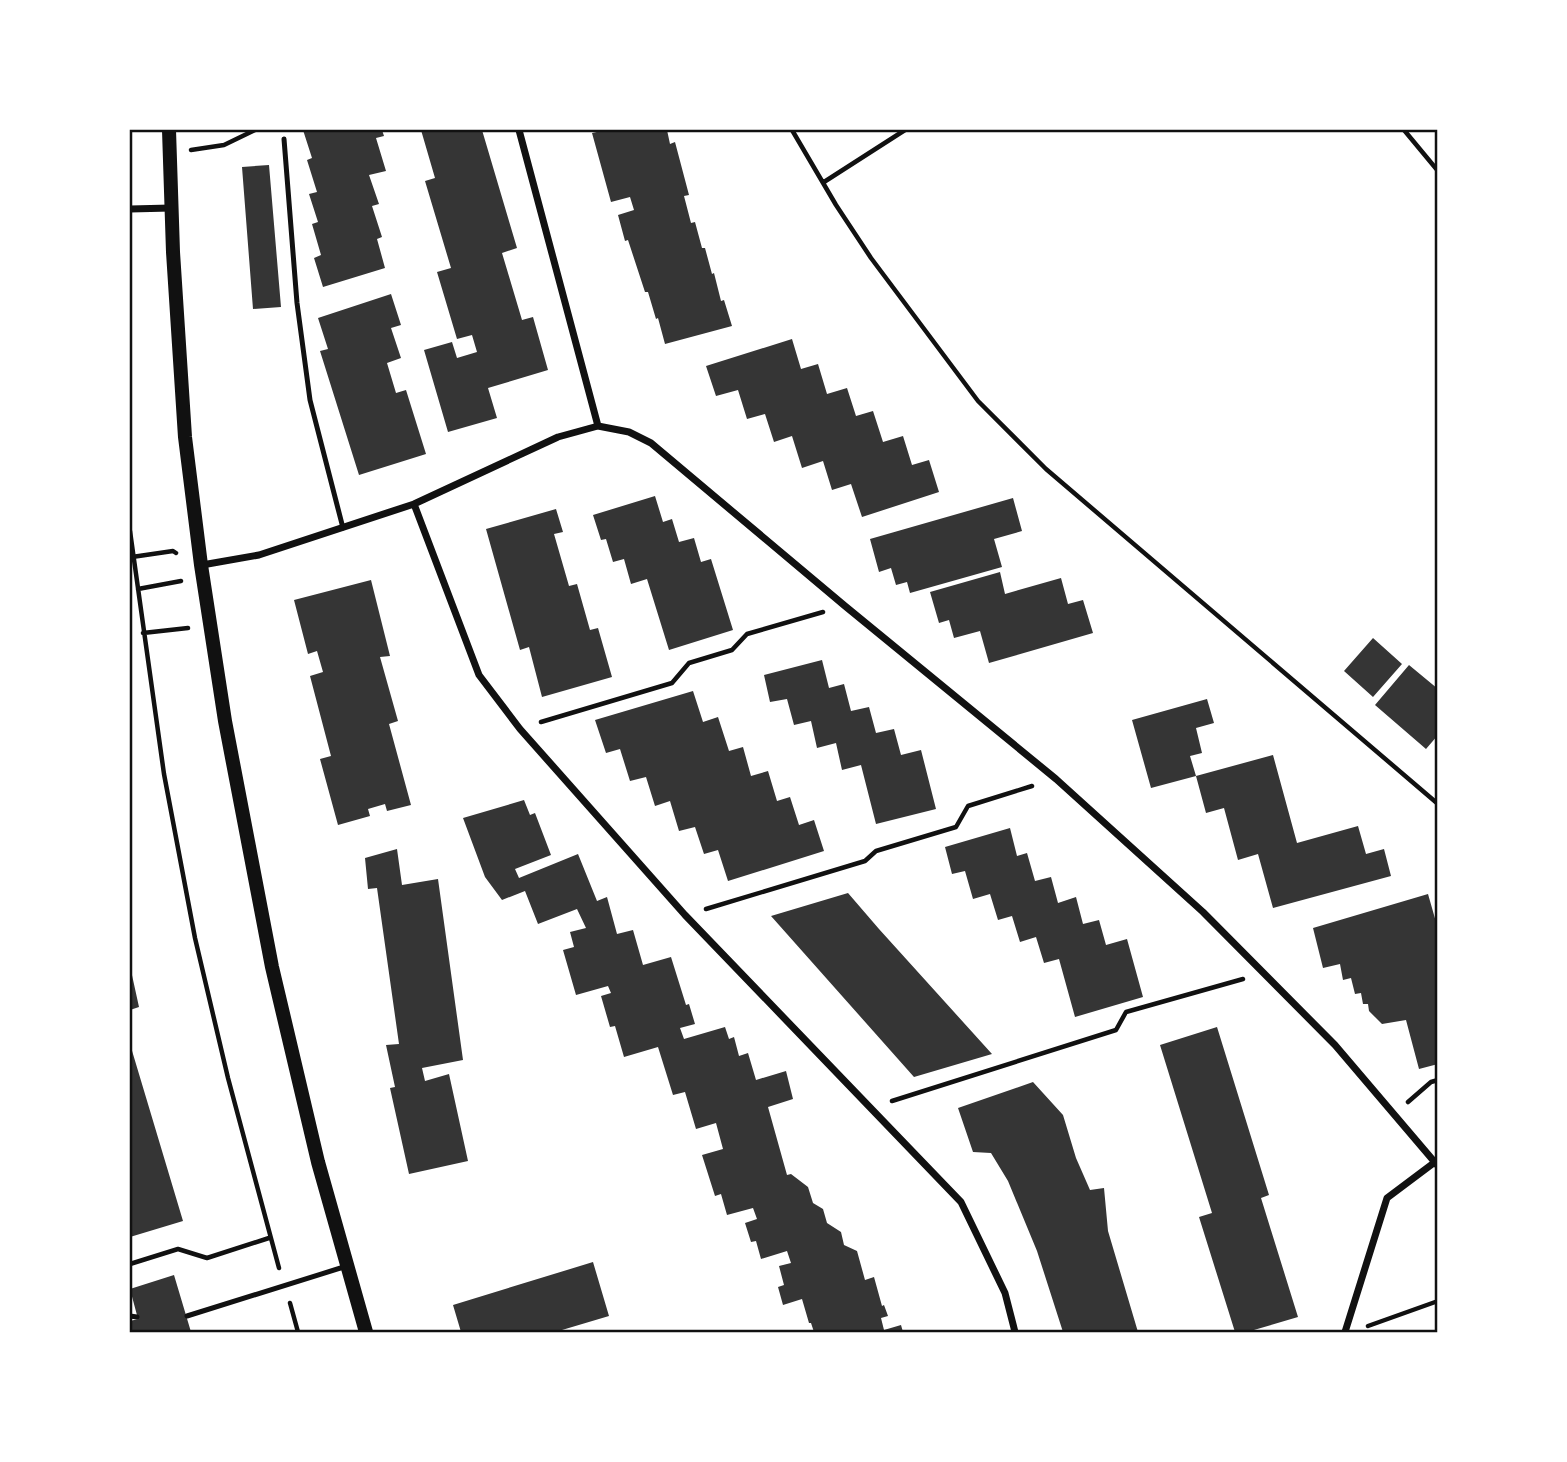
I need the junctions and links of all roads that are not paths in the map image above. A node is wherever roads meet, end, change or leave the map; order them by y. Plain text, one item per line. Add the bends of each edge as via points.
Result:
1 (169, 130) edge
2 (519, 130) edge
3 (284, 139) dead end
4 (171, 208) junction
5 (130, 209) edge
6 (598, 426) junction
7 (414, 504) junction
8 (344, 528) junction
9 (201, 565) junction
10 (1436, 1164) edge
11 (347, 1266) junction
12 (130, 1316) edge
13 (187, 1316) dead end
14 (137, 1317) dead end
15 (366, 1332) edge
16 (1015, 1332) edge
17 (1345, 1332) edge

1 - 4 main road
2 - 6 street
3 - 8 lane via 310,400
4 - 5 street
4 - 9 main road via 185,437
6 - 7 street via 558,437
6 - 10 street via 629,432 651,443 1056,779 1264,973 1335,1045
7 - 8 street
7 - 16 street via 479,675 520,729 685,915 961,1202 1005,1293
8 - 9 street via 259,555
9 - 11 main road via 272,967
10 - 17 street via 1387,1198
11 - 13 lane
11 - 15 main road
12 - 14 lane

